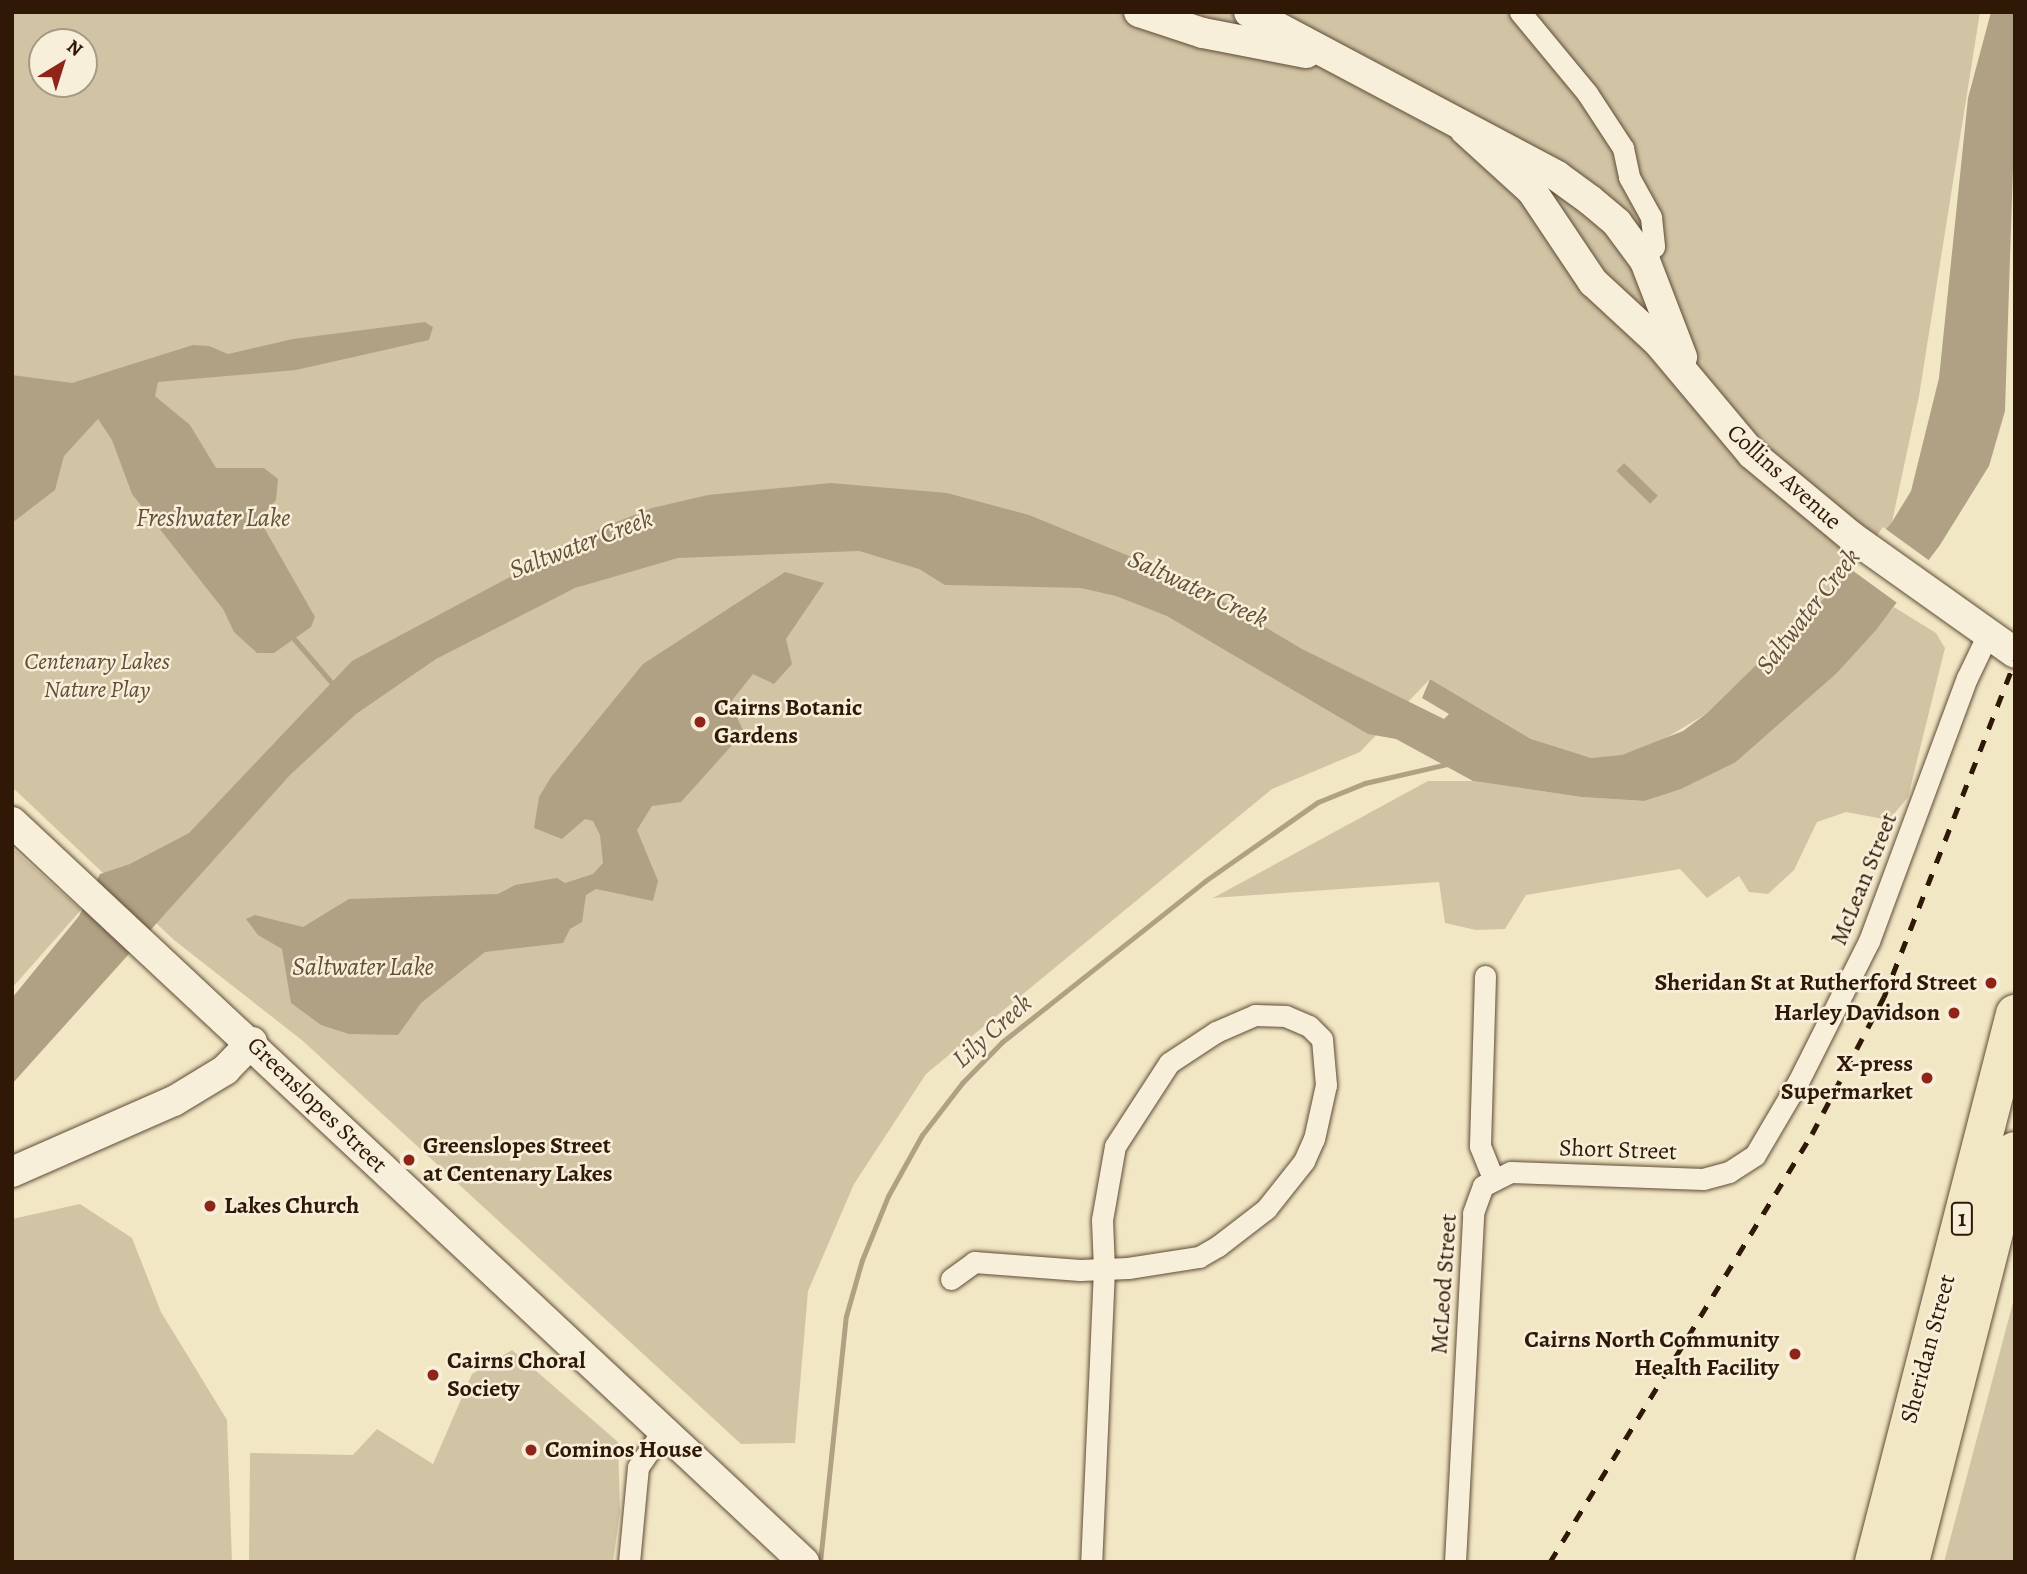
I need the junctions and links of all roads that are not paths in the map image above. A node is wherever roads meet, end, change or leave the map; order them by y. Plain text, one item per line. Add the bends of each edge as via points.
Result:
1 (1139, 12) edge
2 (1249, 12) edge
3 (1520, 12) edge
4 (1280, 19) edge
5 (1337, 59) junction
6 (1465, 130) junction
7 (1569, 185) junction
8 (1547, 214) junction
9 (1650, 254) junction
10 (1601, 290) junction
11 (1698, 389) junction
12 (1988, 634) junction
13 (2015, 653) edge
14 (12, 822) edge
15 (1485, 976) dead end
16 (2015, 1014) edge
17 (252, 1042) junction
18 (2015, 1151) edge
19 (1741, 1166) joint
20 (12, 1172) edge
21 (1493, 1178) junction
22 (1995, 1204) edge
23 (1104, 1269) junction
24 (951, 1279) dead end
25 (664, 1429) junction
26 (801, 1559) edge
27 (629, 1562) edge
28 (1091, 1562) edge
29 (1455, 1562) edge
30 (1874, 1562) edge
31 (1910, 1562) edge

1 - 5 street, Collins Avenue via 1203,33
2 - 4 street, Collins Avenue
3 - 9 street via 1587,93 1623,148 1629,177 1651,217
4 - 5 street, Collins Avenue
5 - 6 street, Collins Avenue
6 - 7 street, Collins Avenue
6 - 8 street, Collins Avenue via 1513,171
7 - 8 street via 1553,190 1546,201
7 - 9 street, Collins Avenue
8 - 10 street, Collins Avenue
9 - 10 street via 1630,285
9 - 11 street, Collins Avenue via 1672,338
10 - 11 street, Collins Avenue via 1659,343
11 - 12 street, Collins Avenue via 1752,454 1852,537
12 - 13 street, Collins Avenue
12 - 19 street, McLean Street via 1967,678 1869,941 1765,1141
14 - 17 street, Greenslopes Street
15 - 21 street via 1480,1146
16 - 22 highway, Sheridan Street / 1
17 - 20 street via 225,1070 192,1091
17 - 25 street, Greenslopes Street
18 - 22 highway, Sheridan Street / 1
19 - 21 street, Short Street via 1703,1179 1511,1172
21 - 29 street, McLeod Street via 1483,1186 1473,1213
22 - 30 highway, Sheridan Street / 1
22 - 31 highway, Sheridan Street / 1
23 - 23 street via 1199,1257 1266,1209 1287,1185 1314,1139 1326,1084 1322,1039 1308,1026 1286,1016 1255,1015 1216,1032 1169,1063 1130,1119 1109,1160 1102,1220
23 - 24 street via 974,1262
23 - 28 street
25 - 26 street, Greenslopes Street
25 - 27 street via 638,1467

